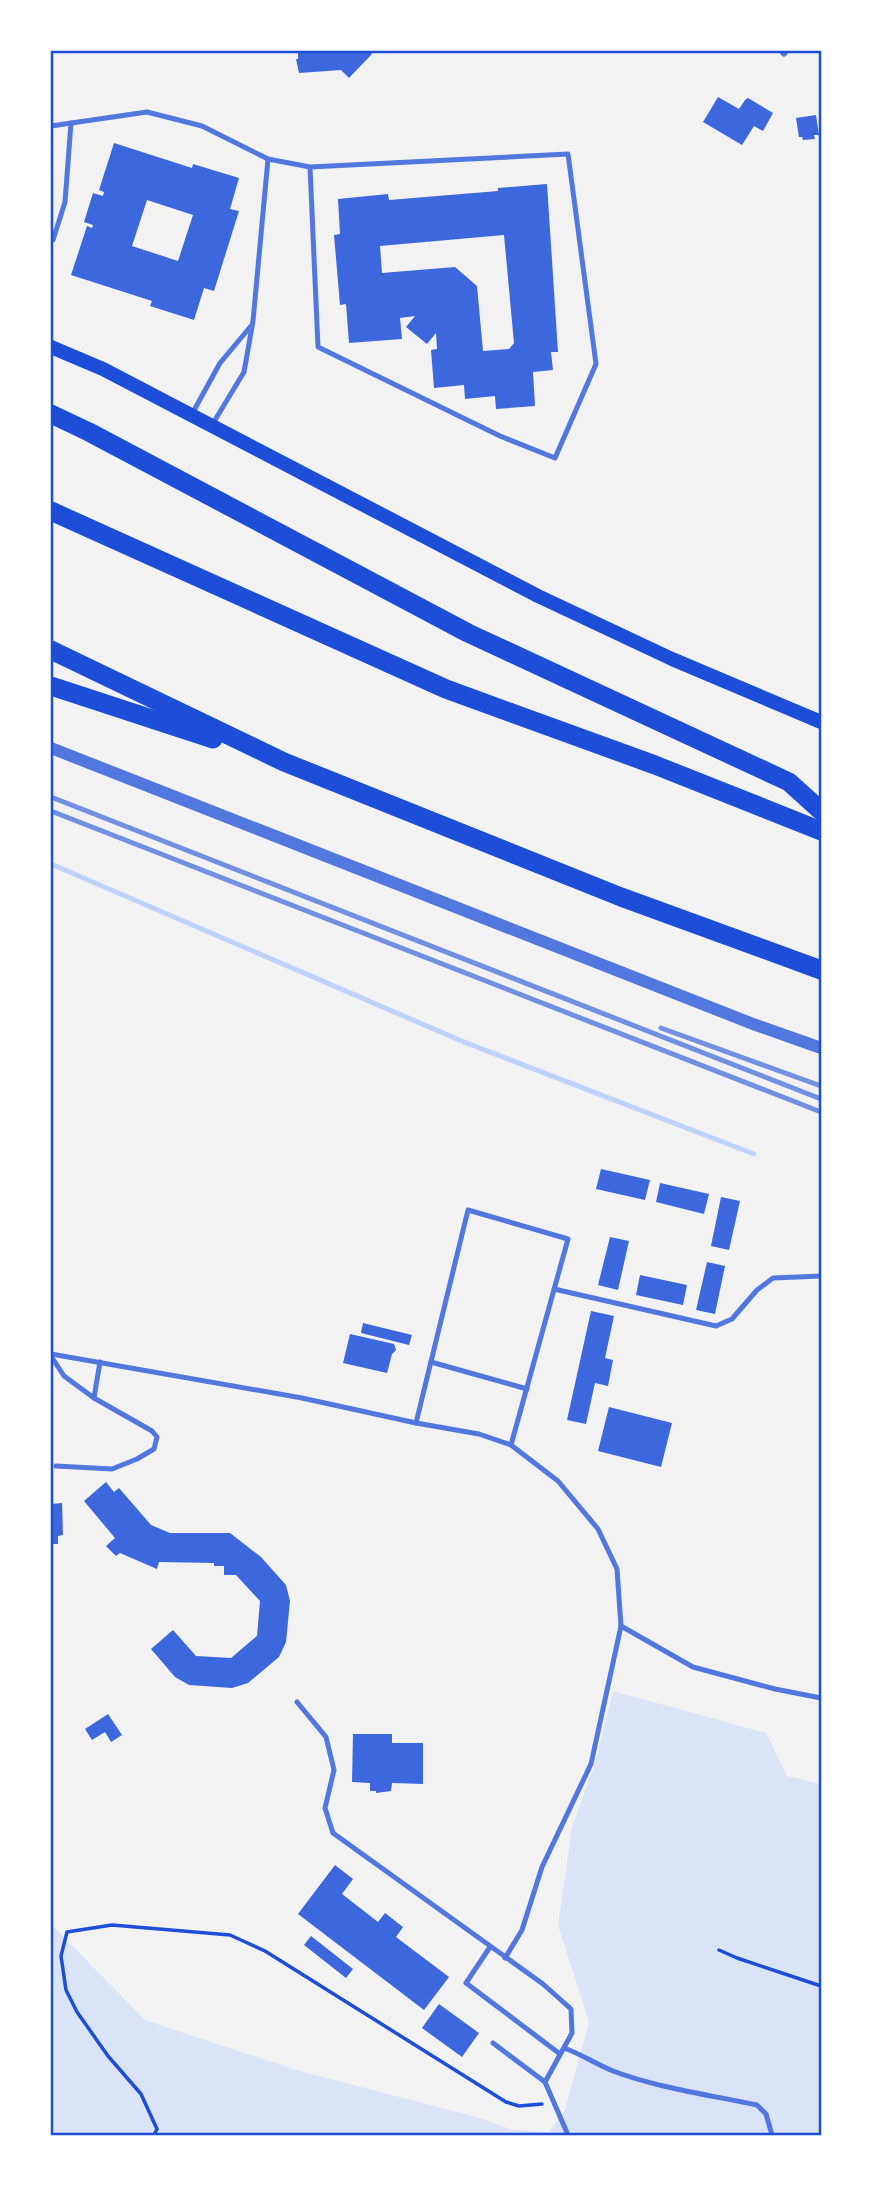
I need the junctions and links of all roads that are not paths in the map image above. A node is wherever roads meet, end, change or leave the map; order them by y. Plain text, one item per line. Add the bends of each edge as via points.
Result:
1 (71, 124) junction
2 (51, 126) edge
3 (268, 159) junction
4 (310, 167) junction
5 (51, 239) edge
6 (253, 324) junction
7 (51, 346) edge
8 (51, 414) edge
9 (192, 415) junction
10 (212, 426) junction
11 (51, 511) edge
12 (51, 650) edge
13 (51, 686) edge
14 (821, 722) edge
15 (51, 748) edge
16 (284, 762) junction
17 (821, 811) edge
18 (821, 831) edge
19 (821, 970) edge
20 (821, 1048) edge
21 (821, 1276) edge
22 (554, 1289) junction
23 (51, 1355) edge
24 (100, 1362) junction
25 (431, 1362) junction
26 (527, 1389) junction
27 (94, 1398) junction
28 (416, 1423) junction
29 (511, 1445) junction
30 (56, 1466) dead end
31 (621, 1626) junction
32 (821, 1698) edge
33 (298, 1702) dead end
34 (490, 1947) junction
35 (505, 1958) junction
36 (493, 2043) dead end
37 (562, 2051) junction
38 (545, 2082) junction
39 (568, 2135) edge
40 (772, 2135) edge

1 - 2 lane
1 - 3 lane via 147,112 202,126
1 - 5 lane via 65,202
3 - 4 lane
3 - 6 lane
4 - 4 lane via 568,154 596,364 555,458 318,347
6 - 9 lane via 220,363
6 - 10 lane via 244,372
7 - 9 main road
8 - 17 highway via 468,633 789,782
9 - 10 main road
10 - 14 main road via 538,596
11 - 18 highway via 446,689
12 - 16 highway
13 - 16 highway
15 - 20 street
16 - 19 highway via 621,897
21 - 22 lane via 773,1278 732,1319 716,1326
22 - 25 lane via 568,1239 468,1210
22 - 26 lane
23 - 24 lane
23 - 27 lane via 64,1376
24 - 27 lane
24 - 28 lane
25 - 26 lane
25 - 28 lane
26 - 29 lane
27 - 30 lane via 152,1432 157,1437 155,1449 112,1469
28 - 29 lane
29 - 31 lane via 558,1481 598,1530 617,1569
31 - 32 lane via 693,1667
31 - 35 lane via 592,1764 542,1867 522,1930
33 - 34 lane via 326,1737 334,1770 325,1808 333,1833
34 - 35 lane
34 - 37 lane via 466,1983
35 - 37 lane via 571,2008 572,2033
36 - 38 lane
37 - 38 lane
37 - 40 lane via 637,2078 757,2105 766,2115
38 - 39 lane

